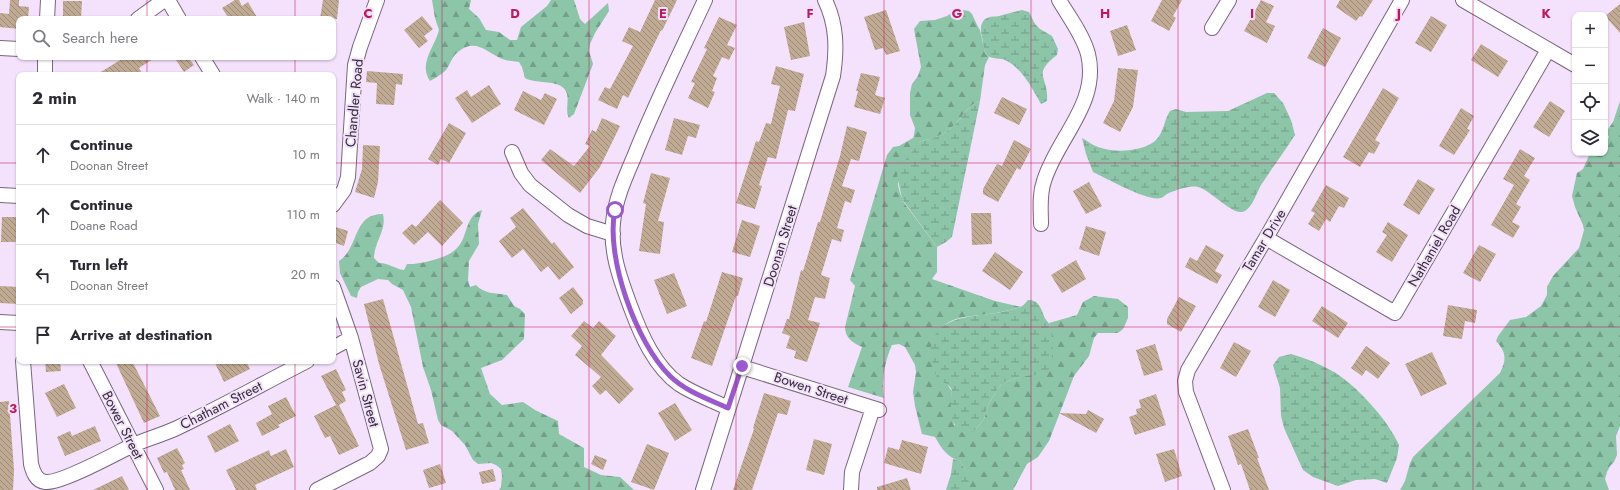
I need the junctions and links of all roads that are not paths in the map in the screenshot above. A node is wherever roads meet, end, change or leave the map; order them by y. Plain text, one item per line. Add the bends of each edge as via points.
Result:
1 (48, 0) edge
2 (164, 0) edge
3 (168, 0) edge
4 (377, 0) edge
5 (705, 0) edge
6 (825, 0) edge
7 (1229, 0) edge
8 (1402, 0) edge
9 (1464, 0) edge
10 (1060, 1) edge
11 (47, 16) edge
12 (142, 16) edge
13 (177, 16) edge
14 (1212, 28) dead end
15 (0, 48) edge
16 (16, 49) edge
17 (1548, 50) junction
18 (45, 60) edge
19 (204, 60) edge
20 (1572, 63) edge
21 (44, 72) edge
22 (211, 72) edge
23 (512, 152) dead end
24 (0, 195) edge
25 (16, 196) edge
26 (336, 200) edge
27 (1041, 224) dead end
28 (613, 234) junction
29 (1266, 238) junction
30 (336, 296) edge
31 (0, 322) edge
32 (16, 323) edge
33 (351, 338) junction
34 (336, 346) edge
35 (23, 364) edge
36 (92, 364) edge
37 (301, 364) edge
38 (742, 366) junction
39 (728, 408) junction
40 (133, 445) junction
41 (156, 490) edge
42 (317, 490) edge
43 (703, 490) edge
44 (851, 490) edge
45 (1223, 490) edge

1 - 11 street
2 - 12 street
3 - 13 street
4 - 26 street, Chandler Road via 355,65 348,177 344,190
5 - 28 street via 634,155 618,199
6 - 38 street, Doonan Street via 836,32 834,76
7 - 14 street
8 - 29 street, Tamar Drive
9 - 17 street
10 - 27 street via 1085,45 1090,78 1085,101 1043,182
15 - 16 street
17 - 20 street
17 - 29 street, Nathaniel Road via 1396,313
18 - 21 street
19 - 22 street
23 - 28 street via 521,173 530,185 568,215 587,226
24 - 25 street
28 - 39 street via 618,273 642,334 658,361 679,384
29 - 45 street, Tamar Drive via 1191,364 1186,377 1187,395
30 - 33 street, Savin Street
31 - 32 street
33 - 34 street
33 - 42 street, Savin Street via 381,452 370,463
35 - 40 street, Chatham Street via 31,464 34,474 40,481 49,482 65,477
36 - 40 street, Bower Street
37 - 40 street, Chatham Street via 180,426
38 - 39 street, Doonan Street
38 - 44 street, Bowen Street via 876,409 852,472
39 - 43 street, Doonan Street via 718,448
40 - 41 street, Bower Street

